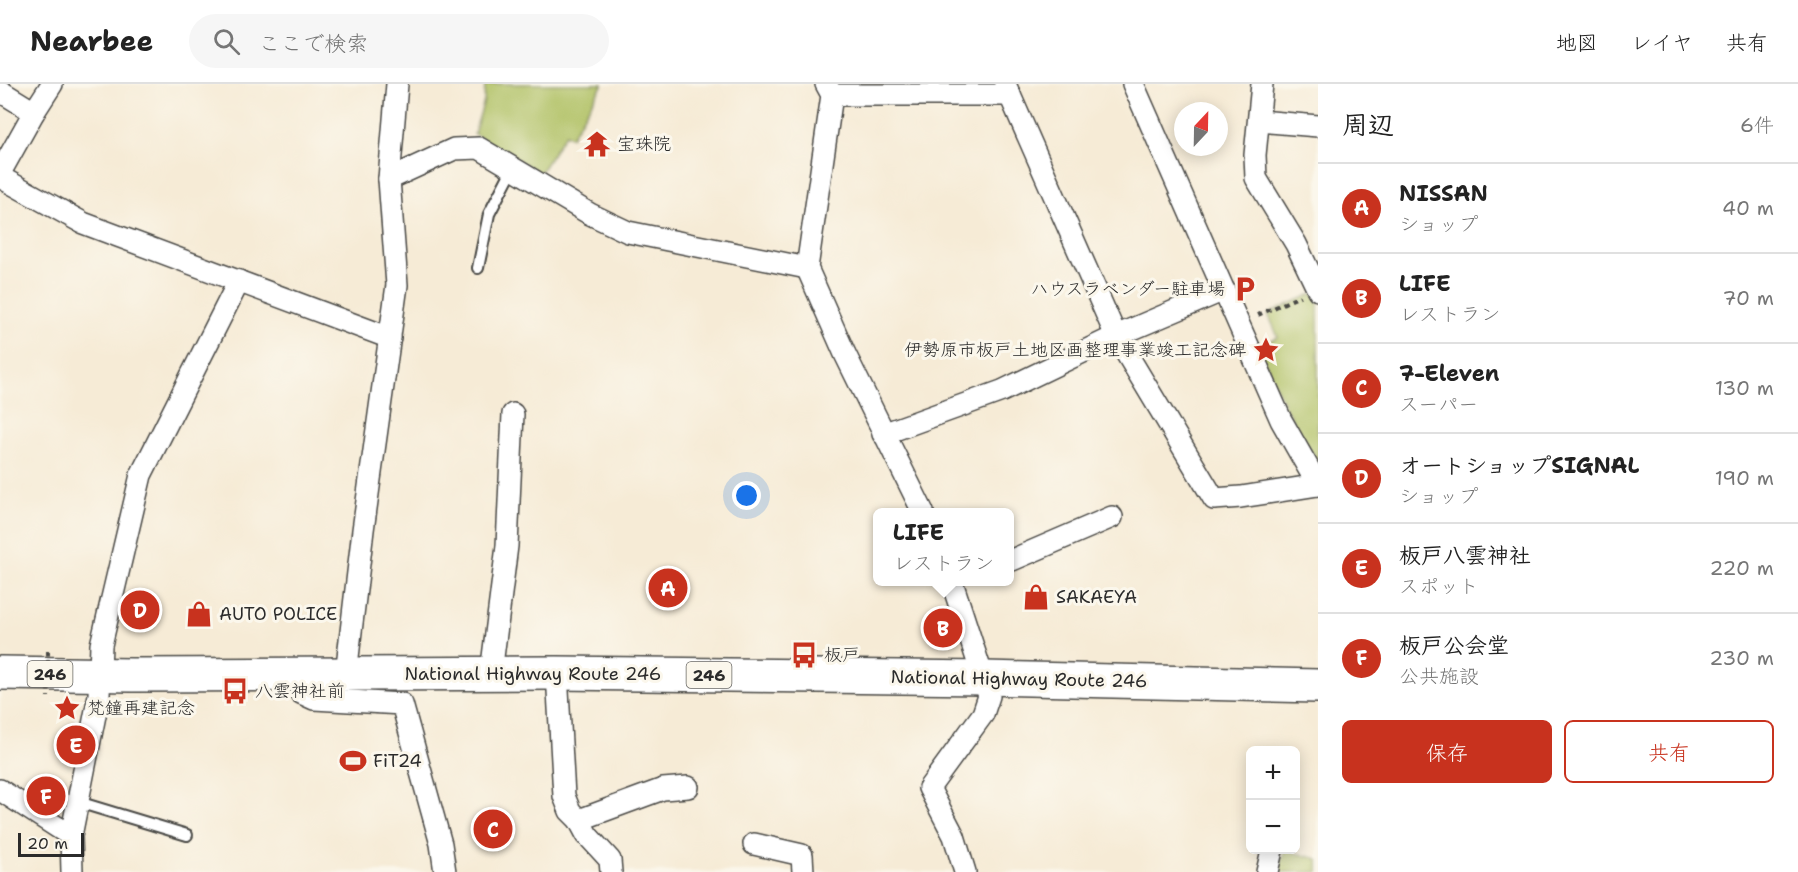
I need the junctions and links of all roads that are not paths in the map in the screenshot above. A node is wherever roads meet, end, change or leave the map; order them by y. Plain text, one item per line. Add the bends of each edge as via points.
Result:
1 (52, 84) edge
2 (396, 84) edge
3 (1133, 84) edge
4 (1262, 84) edge
5 (1007, 89) edge
6 (829, 90) edge
7 (0, 91) edge
8 (34, 112) junction
9 (1259, 121) junction
10 (1318, 126) edge
11 (513, 168) junction
12 (0, 175) edge
13 (389, 179) junction
14 (478, 268) dead end
15 (807, 268) junction
16 (239, 281) junction
17 (1318, 289) edge
18 (1224, 290) junction
19 (1116, 336) junction
20 (390, 338) junction
21 (513, 414) dead end
22 (883, 434) junction
23 (1318, 485) edge
24 (920, 508) edge
25 (1112, 517) dead end
26 (1014, 559) edge
27 (953, 586) edge
28 (0, 673) edge
29 (557, 673) junction
30 (300, 674) junction
31 (346, 674) junction
32 (491, 674) junction
33 (100, 675) junction
34 (985, 678) junction
35 (1318, 686) edge
36 (688, 787) dead end
37 (0, 790) edge
38 (78, 802) junction
39 (579, 820) junction
40 (187, 835) dead end
41 (71, 836) junction
42 (754, 844) dead end
43 (1271, 854) edge
44 (72, 872) edge
45 (445, 872) edge
46 (611, 872) edge
47 (803, 872) edge
48 (965, 872) edge
49 (1267, 872) edge

1 - 8 street
2 - 13 street
3 - 18 street
4 - 9 street
5 - 6 street
5 - 19 street
6 - 15 street
7 - 8 street
8 - 12 street
9 - 10 street
9 - 17 street via 1256,178
11 - 13 street via 479,148 454,149
11 - 14 lane via 489,214
11 - 15 street via 628,232
12 - 16 street via 83,223
13 - 20 street via 398,285
15 - 22 street
16 - 20 street
16 - 33 street via 141,475 100,645
18 - 19 street
18 - 23 street via 1281,420
19 - 22 street via 1002,391
19 - 23 street via 1214,499
20 - 31 street
21 - 32 street via 507,546
22 - 24 street
25 - 26 street
27 - 34 street
28 - 33 highway, National Highway Route 246 / 246
29 - 32 highway, National Highway Route 246 / 246
29 - 34 highway, National Highway Route 246 / 246
29 - 39 street via 564,796 570,812
30 - 31 highway, National Highway Route 246 / 246
30 - 33 highway, National Highway Route 246 / 246
30 - 45 street via 301,693 314,699 402,704 441,844
31 - 32 highway, National Highway Route 246 / 246
33 - 38 street via 96,717
34 - 35 highway, National Highway Route 246 / 246
34 - 48 street via 989,696 983,714 929,788 954,836
36 - 39 street via 663,789
37 - 41 street
38 - 40 lane
38 - 41 street
39 - 46 street via 610,860
41 - 44 street
42 - 47 street via 802,855
43 - 49 street

